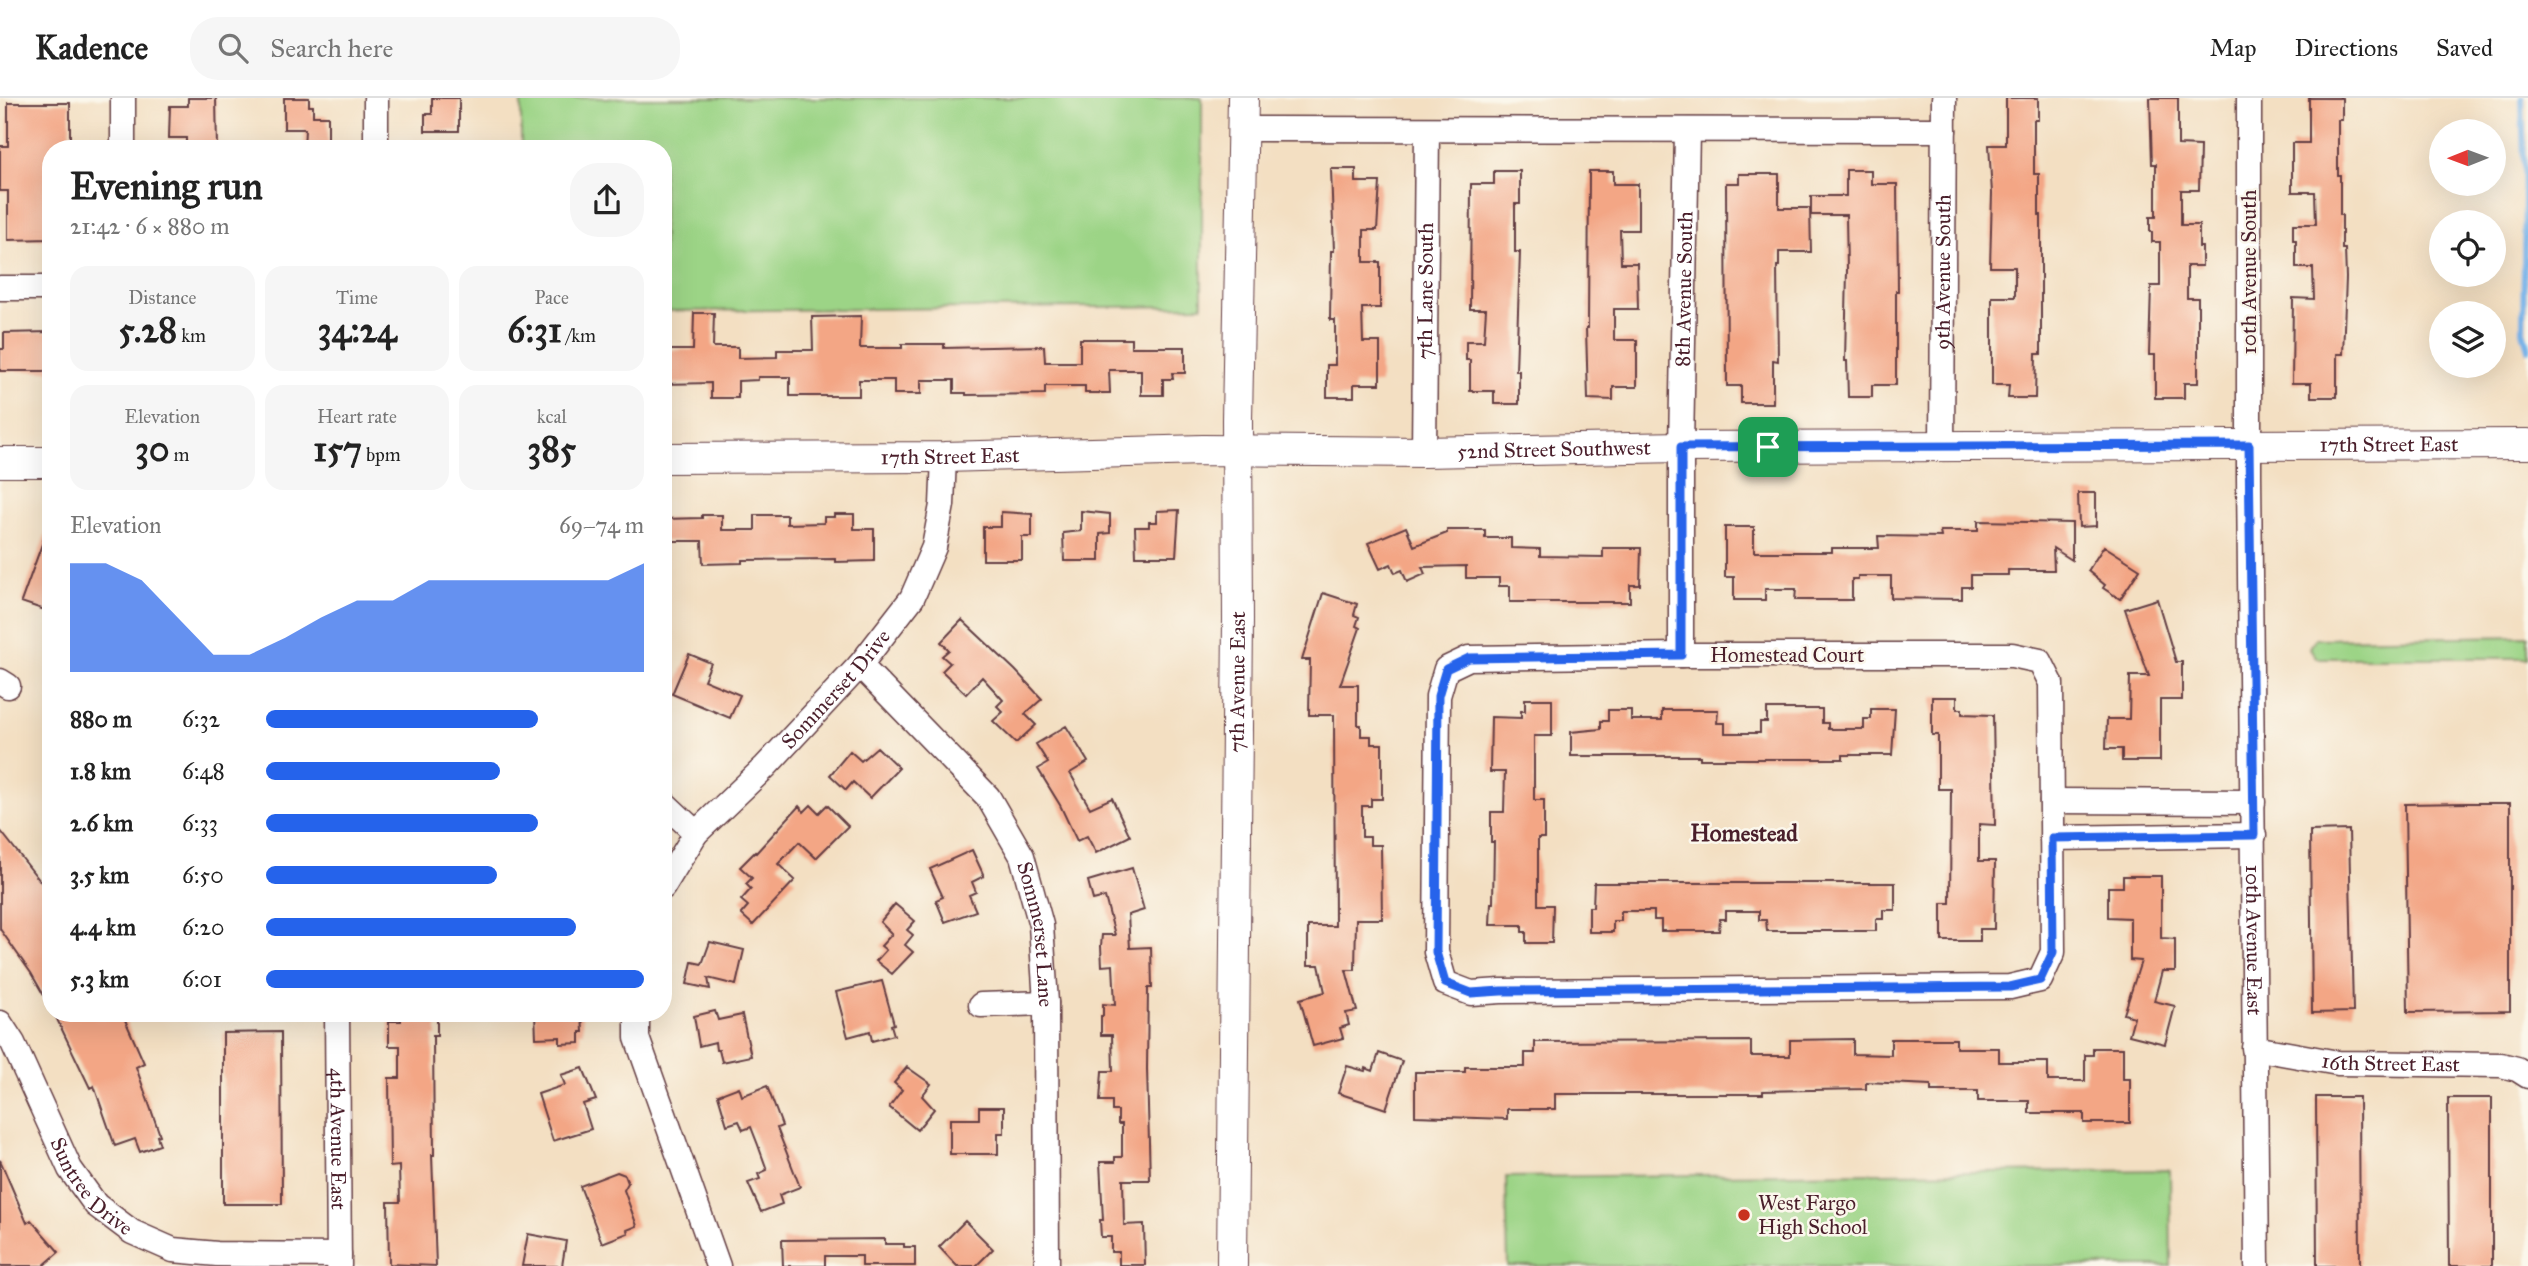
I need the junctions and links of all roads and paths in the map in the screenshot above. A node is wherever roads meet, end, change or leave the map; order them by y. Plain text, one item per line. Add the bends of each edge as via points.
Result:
1 (123, 98) edge
2 (376, 98) edge
3 (1243, 98) edge
4 (1944, 98) edge
5 (2249, 98) edge
6 (1244, 129) junction
7 (1427, 130) junction
8 (1944, 130) junction
9 (1687, 131) junction
10 (123, 140) edge
11 (376, 140) edge
12 (0, 288) edge
13 (42, 288) edge
14 (2528, 444) edge
15 (2249, 445) junction
16 (1681, 447) junction
17 (1942, 447) junction
18 (1237, 451) junction
19 (1424, 452) junction
20 (944, 457) junction
21 (672, 458) edge
22 (0, 461) edge
23 (42, 461) edge
24 (1681, 655) junction
25 (860, 664) junction
26 (2052, 801) junction
27 (2253, 802) junction
28 (672, 810) edge
29 (696, 833) junction
30 (2254, 835) junction
31 (2052, 838) junction
32 (672, 872) edge
33 (1046, 1003) junction
34 (981, 1005) dead end
35 (337, 1022) edge
36 (637, 1022) edge
37 (0, 1023) edge
38 (2254, 1048) junction
39 (2528, 1076) edge
40 (339, 1260) edge
41 (718, 1266) edge
42 (1047, 1266) edge
43 (1232, 1266) edge
44 (2257, 1266) edge

1 - 10 street
2 - 11 street
3 - 6 street, 7th Avenue East
4 - 8 street, 9th Avenue South
5 - 15 street, 10th Avenue South
6 - 7 street
6 - 18 street, 7th Avenue East
7 - 9 street
7 - 19 street, 7th Lane South
8 - 9 street
8 - 17 street, 9th Avenue South
9 - 16 street, 8th Avenue South
12 - 13 street
14 - 15 street, 17th Street East
15 - 17 street, 52nd Street Southwest
15 - 27 street, 10th Avenue East
16 - 17 street, 52nd Street Southwest
16 - 19 street, 52nd Street Southwest
16 - 24 street, 8th Avenue South
18 - 19 street, 52nd Street Southwest
18 - 20 street, 17th Street East
18 - 43 street, 7th Avenue East
20 - 21 street, 17th Street East
20 - 25 street, Sommerset Drive via 934,547 912,598
22 - 23 street
24 - 26 street, Homestead Court via 2012,655 2040,661 2051,683
24 - 31 street, Homestead Court via 1469,658 1446,669 1438,696 1436,952 1445,983 1471,993 2010,987 2040,980 2053,952
25 - 29 street, Sommerset Drive
25 - 33 street, Sommerset Lane via 988,797 1022,856 1041,925
26 - 27 street
26 - 31 street, Homestead Court
27 - 30 street, 10th Avenue East
28 - 29 street
29 - 32 street, Sommerset Drive
30 - 31 street
30 - 38 street, 10th Avenue East
33 - 34 street
33 - 42 street, Sommerset Lane
35 - 40 street, 4th Avenue East
36 - 41 street via 637,1038
37 - 40 street, Suntree Drive via 69,1169 96,1205 132,1232 173,1250
38 - 39 street, 16th Street East via 2338,1063 2501,1065
38 - 44 street, 10th Avenue East

